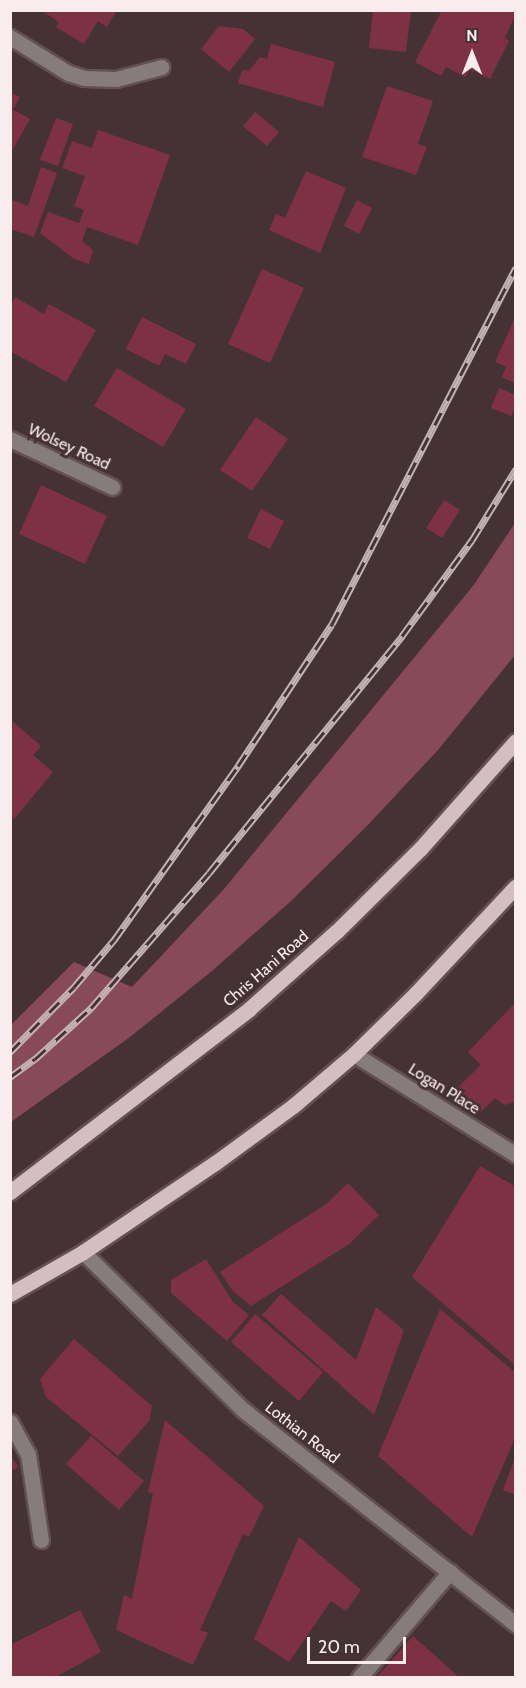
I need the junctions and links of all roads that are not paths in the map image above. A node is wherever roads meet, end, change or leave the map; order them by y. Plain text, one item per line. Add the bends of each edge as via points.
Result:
1 (10, 37) edge
2 (161, 67) dead end
3 (10, 439) edge
4 (112, 487) dead end
5 (516, 741) edge
6 (516, 886) edge
7 (354, 1054) junction
8 (516, 1155) edge
9 (10, 1192) edge
10 (83, 1252) junction
11 (10, 1293) edge
12 (10, 1422) edge
13 (41, 1540) dead end
14 (450, 1572) junction
15 (516, 1625) edge
16 (358, 1677) edge

1 - 2 street via 68,73 84,78 116,80
3 - 4 street, Wolsey Road
5 - 9 main road, Chris Hani Road via 420,849 337,932 249,1009
6 - 7 main road
7 - 8 street, Logan Place
7 - 10 main road via 294,1106 216,1163
10 - 11 main road
10 - 14 street, Lothian Road via 242,1409
12 - 13 street via 28,1454
14 - 15 street, Lothian Road
14 - 16 street

